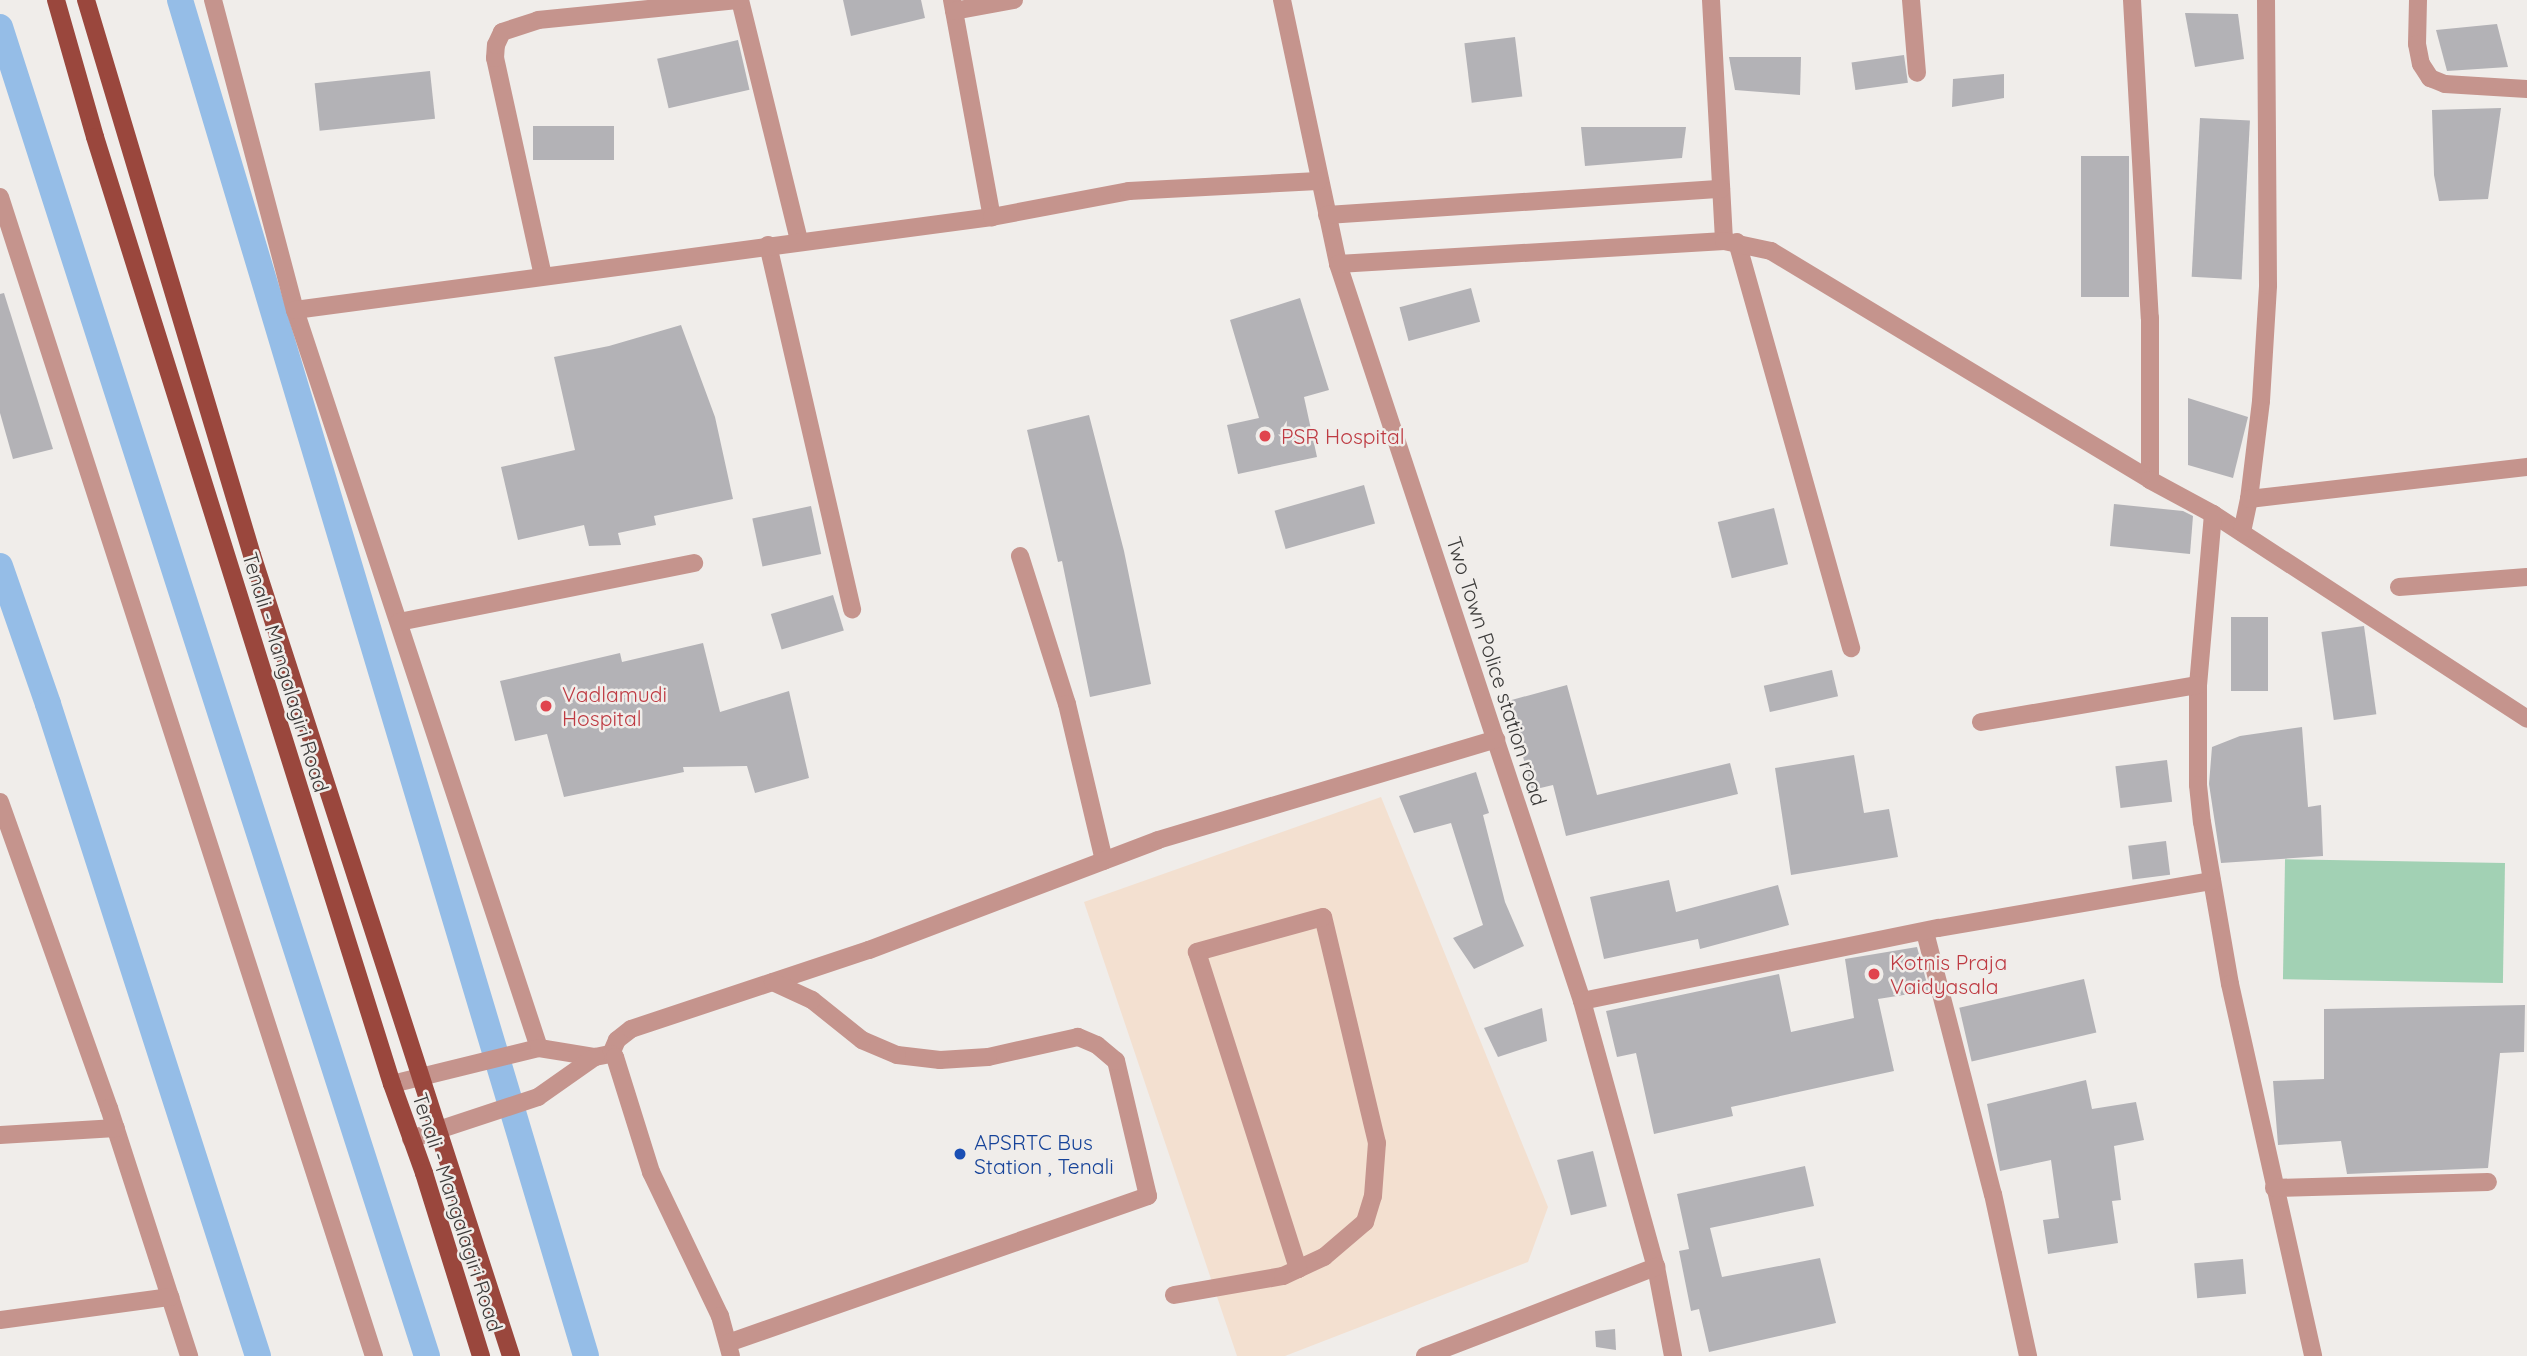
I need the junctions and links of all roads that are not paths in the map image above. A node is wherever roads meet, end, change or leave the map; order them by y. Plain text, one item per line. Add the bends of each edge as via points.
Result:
1 (56, 0) edge
2 (86, 0) edge
3 (213, 0) edge
4 (740, 0) edge
5 (1014, 0) edge
6 (1282, 0) edge
7 (1711, 0) edge
8 (1912, 0) edge
9 (2132, 0) edge
10 (2266, 0) edge
11 (2418, 0) edge
12 (953, 6) edge
13 (1917, 73) dead end
14 (2527, 89) edge
15 (1318, 181) junction
16 (1722, 194) junction
17 (0, 197) edge
18 (1327, 215) junction
19 (992, 217) junction
20 (1728, 238) junction
21 (799, 241) junction
22 (768, 245) junction
23 (1338, 264) junction
24 (542, 276) junction
25 (295, 310) junction
26 (2527, 467) edge
27 (2150, 480) junction
28 (2249, 499) junction
29 (2213, 514) junction
30 (2242, 532) junction
31 (1020, 556) dead end
32 (694, 563) dead end
33 (2527, 577) edge
34 (2399, 587) dead end
35 (852, 609) dead end
36 (399, 622) junction
37 (1852, 648) dead end
38 (2198, 685) junction
39 (2527, 719) edge
40 (1981, 722) dead end
41 (1496, 739) junction
42 (0, 803) edge
43 (1104, 861) junction
44 (2212, 881) junction
45 (1925, 932) junction
46 (774, 982) junction
47 (1582, 1001) junction
48 (532, 1049) junction
49 (603, 1055) junction
50 (427, 1077) junction
51 (391, 1084) junction
52 (116, 1128) junction
53 (445, 1128) junction
54 (0, 1135) edge
55 (411, 1139) junction
56 (2488, 1182) dead end
57 (2274, 1188) junction
58 (1656, 1267) junction
59 (1298, 1269) junction
60 (1174, 1295) dead end
61 (170, 1297) junction
62 (0, 1320) edge
63 (729, 1350) edge
64 (189, 1356) edge
65 (374, 1356) edge
66 (481, 1356) edge
67 (511, 1356) edge
68 (1425, 1356) edge
69 (1673, 1356) edge
70 (2028, 1356) edge
71 (2313, 1356) edge

1 - 51 main road, Tenali - Mangalagiri Road
2 - 50 main road, Tenali - Mangalagiri Road via 248,542
3 - 25 street
4 - 21 street
4 - 24 street via 538,20 502,32 495,58
5 - 12 street
6 - 15 street, Two Town Police station road
7 - 16 street
8 - 13 street
9 - 27 street via 2150,318
10 - 28 street via 2268,285
11 - 14 street via 2417,44 2430,78 2445,84
12 - 19 street
15 - 18 street, Two Town Police station road
15 - 19 street via 1129,191
16 - 18 street
16 - 20 street
17 - 65 street
18 - 23 street, Two Town Police station road
19 - 21 street
20 - 23 street
20 - 27 street via 1771,251
20 - 37 street
21 - 22 street
22 - 24 street
22 - 35 street
23 - 41 street, Two Town Police station road
24 - 25 street
25 - 36 street
26 - 28 street
27 - 29 street
28 - 30 street
29 - 30 street
29 - 38 street
30 - 39 street
31 - 43 street via 1067,704
32 - 36 street
33 - 34 street
36 - 48 street
38 - 40 street
38 - 44 street via 2198,785
41 - 43 street via 1158,840
41 - 47 street, Two Town Police station road
42 - 52 street
43 - 46 street
44 - 45 street
44 - 57 street
45 - 47 street
45 - 70 street via 1993,1194
46 - 49 street via 631,1029
46 - 63 street via 812,1000 862,1040 897,1055 940,1060 988,1057 1078,1037 1097,1045 1116,1061 1148,1196
47 - 58 street, Two Town Police station road
48 - 49 street
48 - 50 street
49 - 53 street via 538,1097
49 - 63 street via 620,1067 651,1172 720,1316
50 - 51 street
50 - 53 main road, Tenali - Mangalagiri Road
51 - 55 main road, Tenali - Mangalagiri Road
52 - 54 street
52 - 61 street
53 - 55 street
53 - 67 main road, Tenali - Mangalagiri Road
55 - 66 main road, Tenali - Mangalagiri Road
56 - 57 street
57 - 71 street
58 - 68 street
58 - 69 street, Two Town Police station road
59 - 59 street via 1324,1257 1365,1222 1373,1196 1377,1143 1323,917 1197,952
59 - 60 street via 1283,1276
61 - 62 street
61 - 64 street

